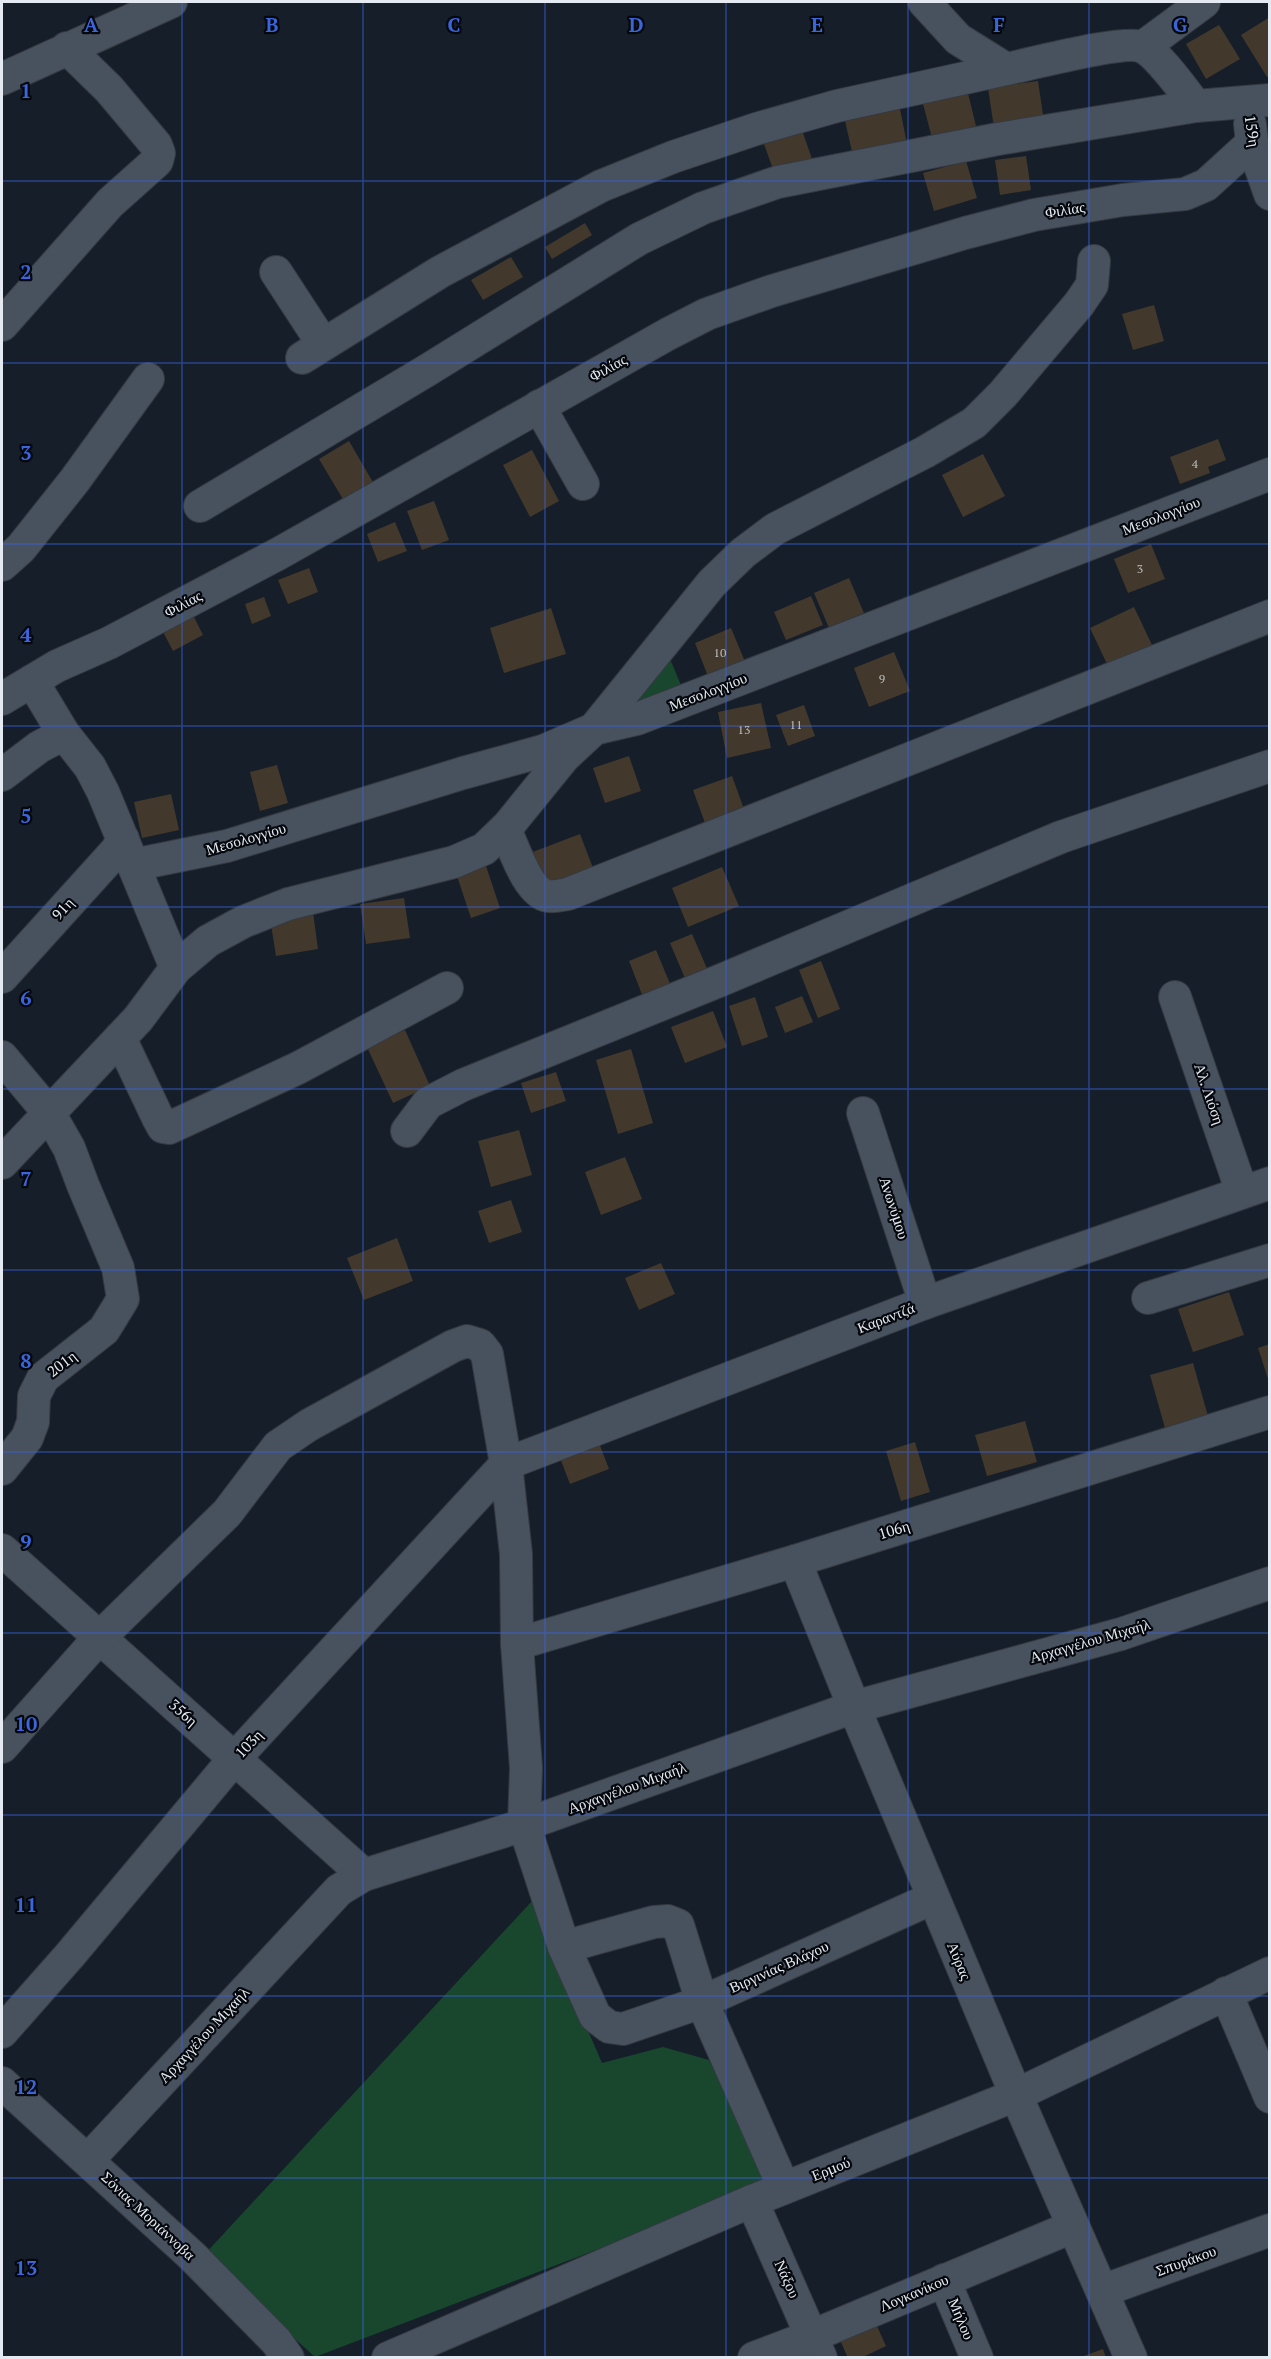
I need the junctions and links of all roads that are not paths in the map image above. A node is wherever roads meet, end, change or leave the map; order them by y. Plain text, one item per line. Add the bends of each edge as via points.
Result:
1 (171, 2) edge
2 (924, 2) edge
3 (1189, 7) edge
4 (1135, 46) junction
5 (67, 48) junction
6 (1006, 69) junction
7 (2, 79) edge
8 (1258, 101) edge
9 (1196, 106) junction
10 (1252, 143) junction
11 (1269, 194) edge
12 (1094, 261) dead end
13 (276, 273) dead end
14 (2, 325) edge
15 (148, 379) dead end
16 (539, 406) junction
17 (1269, 474) edge
18 (583, 484) dead end
19 (200, 506) dead end
20 (2, 565) edge
21 (1269, 616) edge
22 (32, 681) junction
23 (2, 699) edge
24 (594, 729) junction
25 (64, 734) junction
26 (1269, 766) edge
27 (2, 775) edge
28 (505, 829) junction
29 (128, 852) junction
30 (176, 968) junction
31 (2, 977) edge
32 (447, 988) dead end
33 (1175, 997) dead end
34 (120, 1038) junction
35 (2, 1057) edge
36 (50, 1113) junction
37 (863, 1113) dead end
38 (407, 1131) dead end
39 (2, 1164) edge
40 (1256, 1187) edge
41 (1269, 1260) edge
42 (1148, 1298) dead end
43 (925, 1303) junction
44 (1269, 1413) edge
45 (506, 1464) junction
46 (2, 1469) edge
47 (2, 1550) edge
48 (795, 1561) junction
49 (1269, 1583) edge
50 (99, 1638) junction
51 (517, 1644) junction
52 (854, 1707) junction
53 (2, 1747) edge
54 (234, 1759) junction
55 (524, 1825) junction
56 (364, 1875) junction
57 (933, 1898) junction
58 (564, 1947) junction
59 (1269, 1973) edge
60 (1226, 1994) junction
61 (702, 2002) junction
62 (2, 2032) edge
63 (2, 2083) edge
64 (1016, 2095) junction
65 (1269, 2097) edge
66 (88, 2160) junction
67 (784, 2188) junction
68 (752, 2201) junction
69 (1072, 2227) junction
70 (1269, 2230) edge
71 (944, 2280) junction
72 (1102, 2291) junction
73 (817, 2347) edge
74 (288, 2358) edge
75 (388, 2358) edge
76 (754, 2358) edge
77 (977, 2358) edge
78 (1131, 2358) edge

1 - 5 street
2 - 6 street via 958,39
3 - 4 street
4 - 6 street
4 - 9 street via 1153,53
5 - 7 street
5 - 14 street via 109,89 159,153 157,161 110,203
6 - 13 street via 837,106 756,129 632,173 522,226 313,351
8 - 9 street
8 - 10 street, 159η
9 - 19 street via 777,182 703,208 639,239
10 - 11 street, 159η
10 - 16 street, Φιλίας via 1206,185 1185,194 1034,214 834,272 707,314
12 - 24 street via 1092,285 1079,304 974,423 775,530 743,553 712,583
15 - 20 street via 75,480 21,548
16 - 18 street
16 - 22 street, Φιλίας via 278,554
17 - 24 street, Μεσολογγίου via 637,719
21 - 28 street via 568,894 549,897 536,890
22 - 23 street, Φιλίας
22 - 25 street
24 - 28 street via 564,757
24 - 29 street, Μεσολογγίου via 543,751 227,846
25 - 27 street
25 - 29 street via 90,767
26 - 38 street via 1061,837 463,1085 428,1103
28 - 30 street via 484,849 454,862 288,904 243,922 208,941
29 - 30 street
29 - 31 street, 91η via 116,851
30 - 34 street via 152,1003
32 - 34 street via 298,1068 169,1128 163,1127 158,1118
33 - 40 street, Αλ. Λιόση
34 - 36 street
35 - 36 street
36 - 39 street
36 - 46 street, 201η via 69,1148 118,1268 123,1299 104,1330 43,1378 34,1396 33,1422 27,1438
37 - 43 street, Ανωνύμου
40 - 43 street, Καραντζά
41 - 42 street
43 - 45 street, Καραντζά
44 - 48 street, 106η
45 - 50 street via 487,1354 480,1345 467,1341 453,1346 278,1446 227,1513
45 - 51 street via 516,1554
45 - 54 street, 103η
47 - 50 street, 356η
48 - 51 street, 106η
48 - 52 street, Αύρας
49 - 52 street, Αρχαγγέλου Μιχαήλ via 1121,1634
50 - 53 street
50 - 54 street, 356η
51 - 55 street via 526,1768
52 - 55 street, Αρχαγγέλου Μιχαήλ
52 - 57 street, Αύρας
54 - 56 street, 356η
54 - 62 street, 103η
55 - 56 street, Αρχαγγέλου Μιχαήλ
55 - 58 street
56 - 66 street, Αρχαγγέλου Μιχαήλ via 339,1890
57 - 61 street, Βιργινίας Βλάχου
57 - 64 street, Αύρας
58 - 61 street, Βιργινίας Βλάχου via 595,2016 609,2027 623,2029
58 - 61 street via 668,1921 678,1925
59 - 60 street, Ερμού
60 - 64 street, Ερμού
60 - 65 street
61 - 67 street
63 - 66 street, Σόνιας Μοριάννοβα
64 - 67 street, Ερμού
64 - 69 street, Αύρας
66 - 74 street, Σόνιας Μοριάννοβα via 192,2256
67 - 68 street, Ερμού
68 - 73 street, Νάξου
68 - 75 street, Ερμού
69 - 71 street, Λογκανίκου
69 - 72 street, Αύρας
70 - 72 street, Σπυράκου
71 - 73 street, Λογκανίκου
71 - 77 street, Μήλου
72 - 78 street, Αύρας
73 - 76 street, Λογκανίκου

